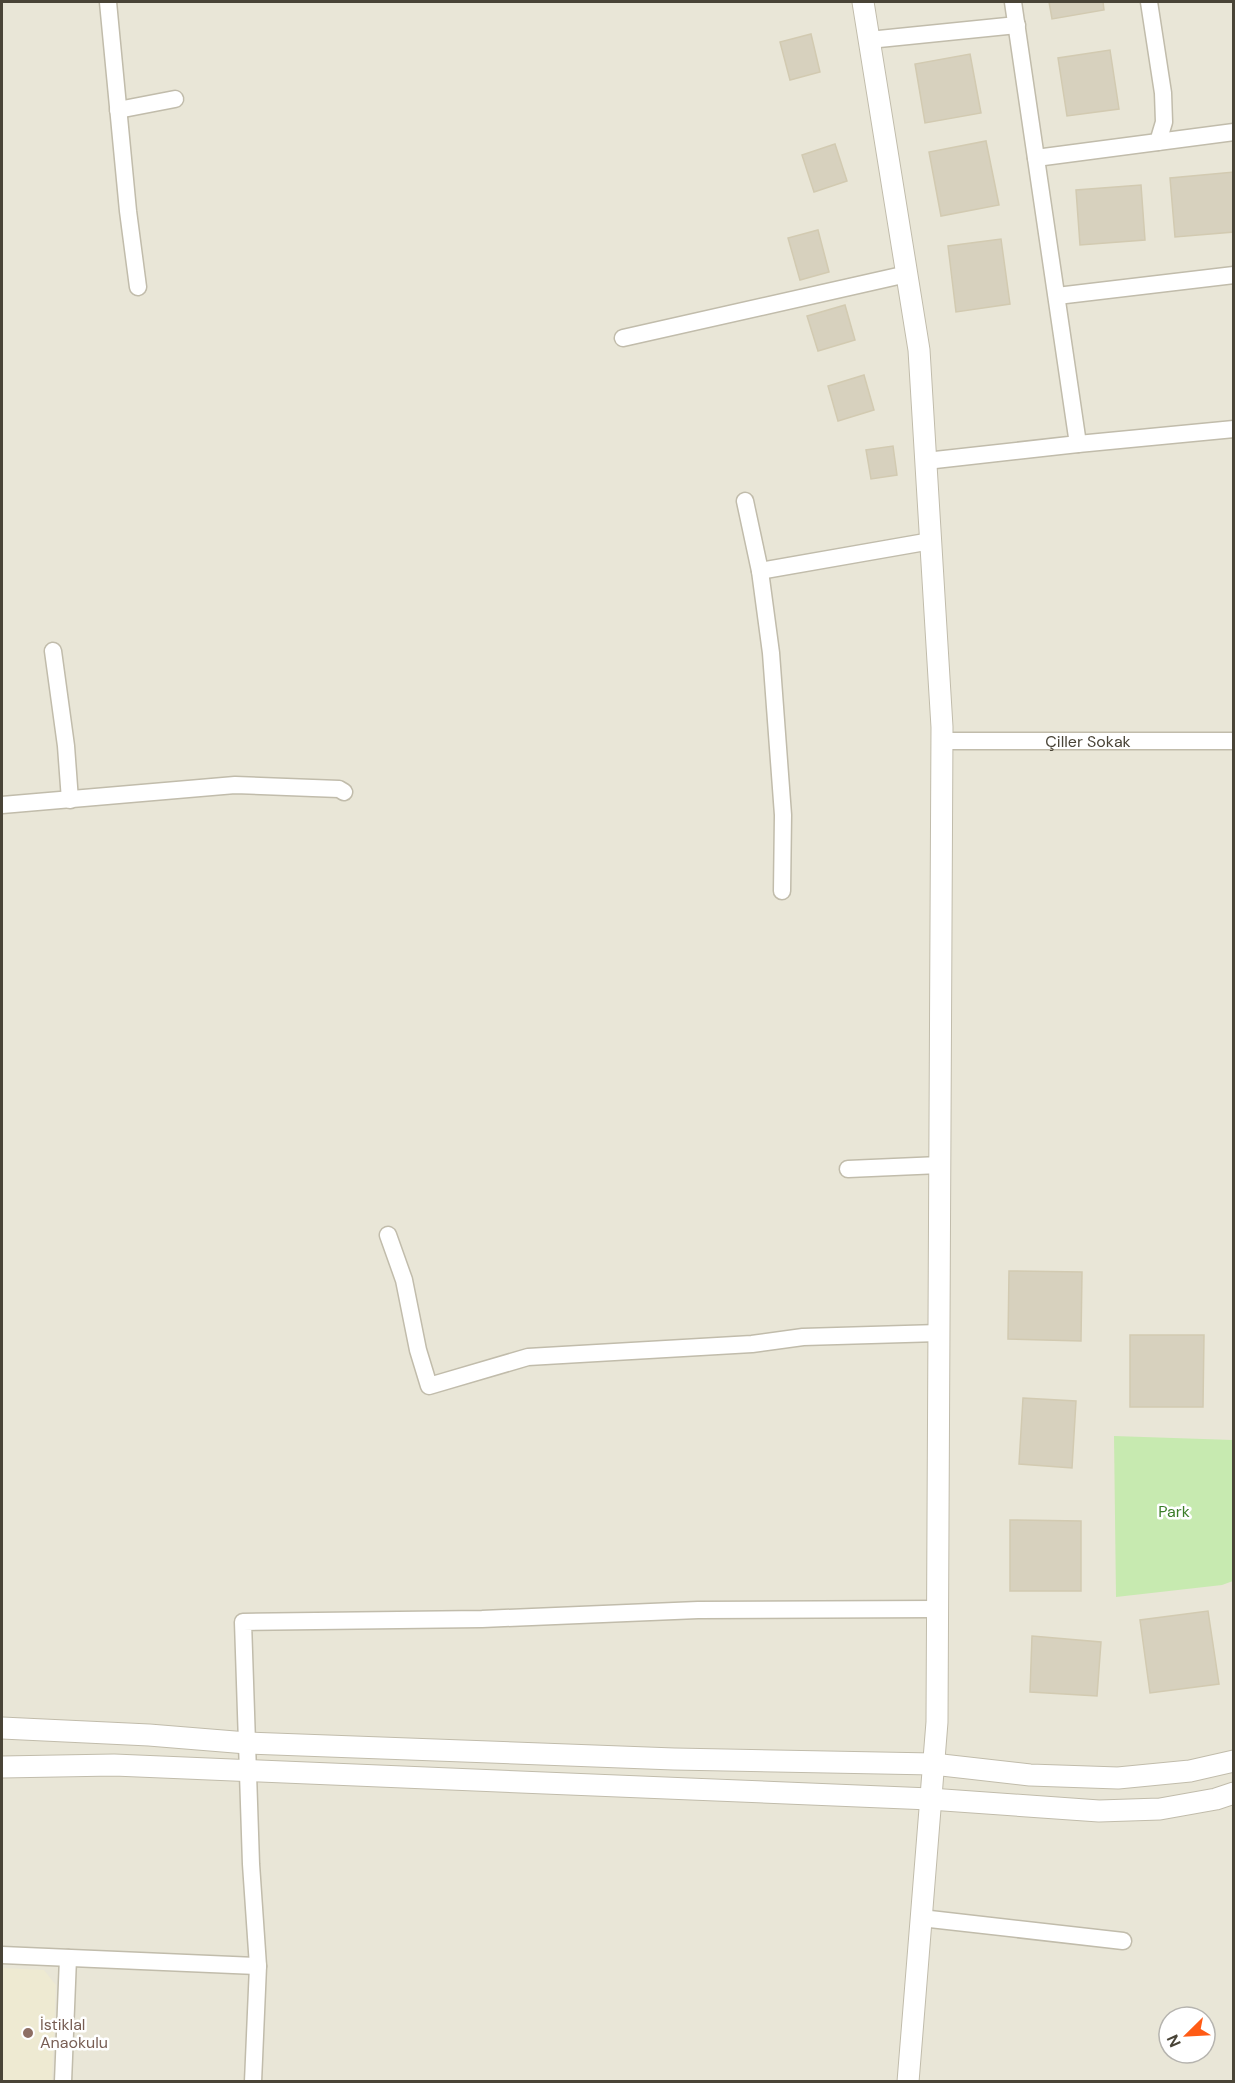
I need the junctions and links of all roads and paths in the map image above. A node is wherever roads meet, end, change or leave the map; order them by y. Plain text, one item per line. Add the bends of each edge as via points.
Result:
1 (108, 2) edge
2 (863, 2) edge
3 (1013, 2) edge
4 (1149, 2) edge
5 (1017, 25) junction
6 (869, 40) junction
7 (175, 99) dead end
8 (118, 110) junction
9 (1233, 132) edge
10 (1158, 142) junction
11 (1036, 158) junction
12 (907, 274) junction
13 (1233, 275) edge
14 (138, 287) dead end
15 (1057, 297) junction
16 (623, 338) dead end
17 (1233, 429) edge
18 (1078, 444) junction
19 (926, 461) junction
20 (745, 501) dead end
21 (931, 541) junction
22 (760, 571) junction
23 (53, 651) dead end
24 (942, 741) junction
25 (1233, 741) edge
26 (345, 792) dead end
27 (70, 800) junction
28 (2, 805) edge
29 (782, 891) dead end
30 (940, 1165) junction
31 (848, 1169) dead end
32 (388, 1235) dead end
33 (939, 1333) junction
34 (937, 1609) junction
35 (2, 1728) edge
36 (247, 1743) junction
37 (1233, 1761) edge
38 (933, 1764) junction
39 (2, 1767) edge
40 (248, 1772) junction
41 (1233, 1793) edge
42 (930, 1799) junction
43 (921, 1918) junction
44 (1123, 1941) dead end
45 (2, 1955) edge
46 (68, 1958) junction
47 (258, 1966) junction
48 (63, 2082) edge
49 (253, 2082) edge
50 (908, 2082) edge

1 - 8 street
2 - 6 street
3 - 5 street
4 - 10 street via 1163,93 1164,122
5 - 6 street
5 - 11 street
6 - 12 street
7 - 8 street
8 - 14 street
9 - 10 street
10 - 11 street
11 - 15 street
12 - 16 street
12 - 19 street via 919,350
13 - 15 street
15 - 18 street
17 - 18 street
18 - 19 street
19 - 21 street
20 - 22 street
21 - 22 street
21 - 24 street
22 - 29 street via 771,653 783,815
23 - 27 street
24 - 25 street, Çiller Sokak
24 - 30 street
26 - 27 street via 235,785
27 - 28 street
30 - 31 street
30 - 33 street
32 - 33 street via 404,1280 429,1386 528,1357 752,1344 803,1337
33 - 34 street
34 - 36 street via 698,1610 482,1619 243,1622
34 - 38 street
35 - 36 street
36 - 38 street
36 - 40 street
37 - 38 street via 1190,1771 1118,1778 1030,1775
38 - 42 street
39 - 40 street via 114,1765
40 - 42 street
40 - 47 street
41 - 42 street via 1160,1809 1099,1811
42 - 43 street
43 - 44 street
43 - 50 street
45 - 46 street
46 - 47 street
46 - 48 street
47 - 49 street

